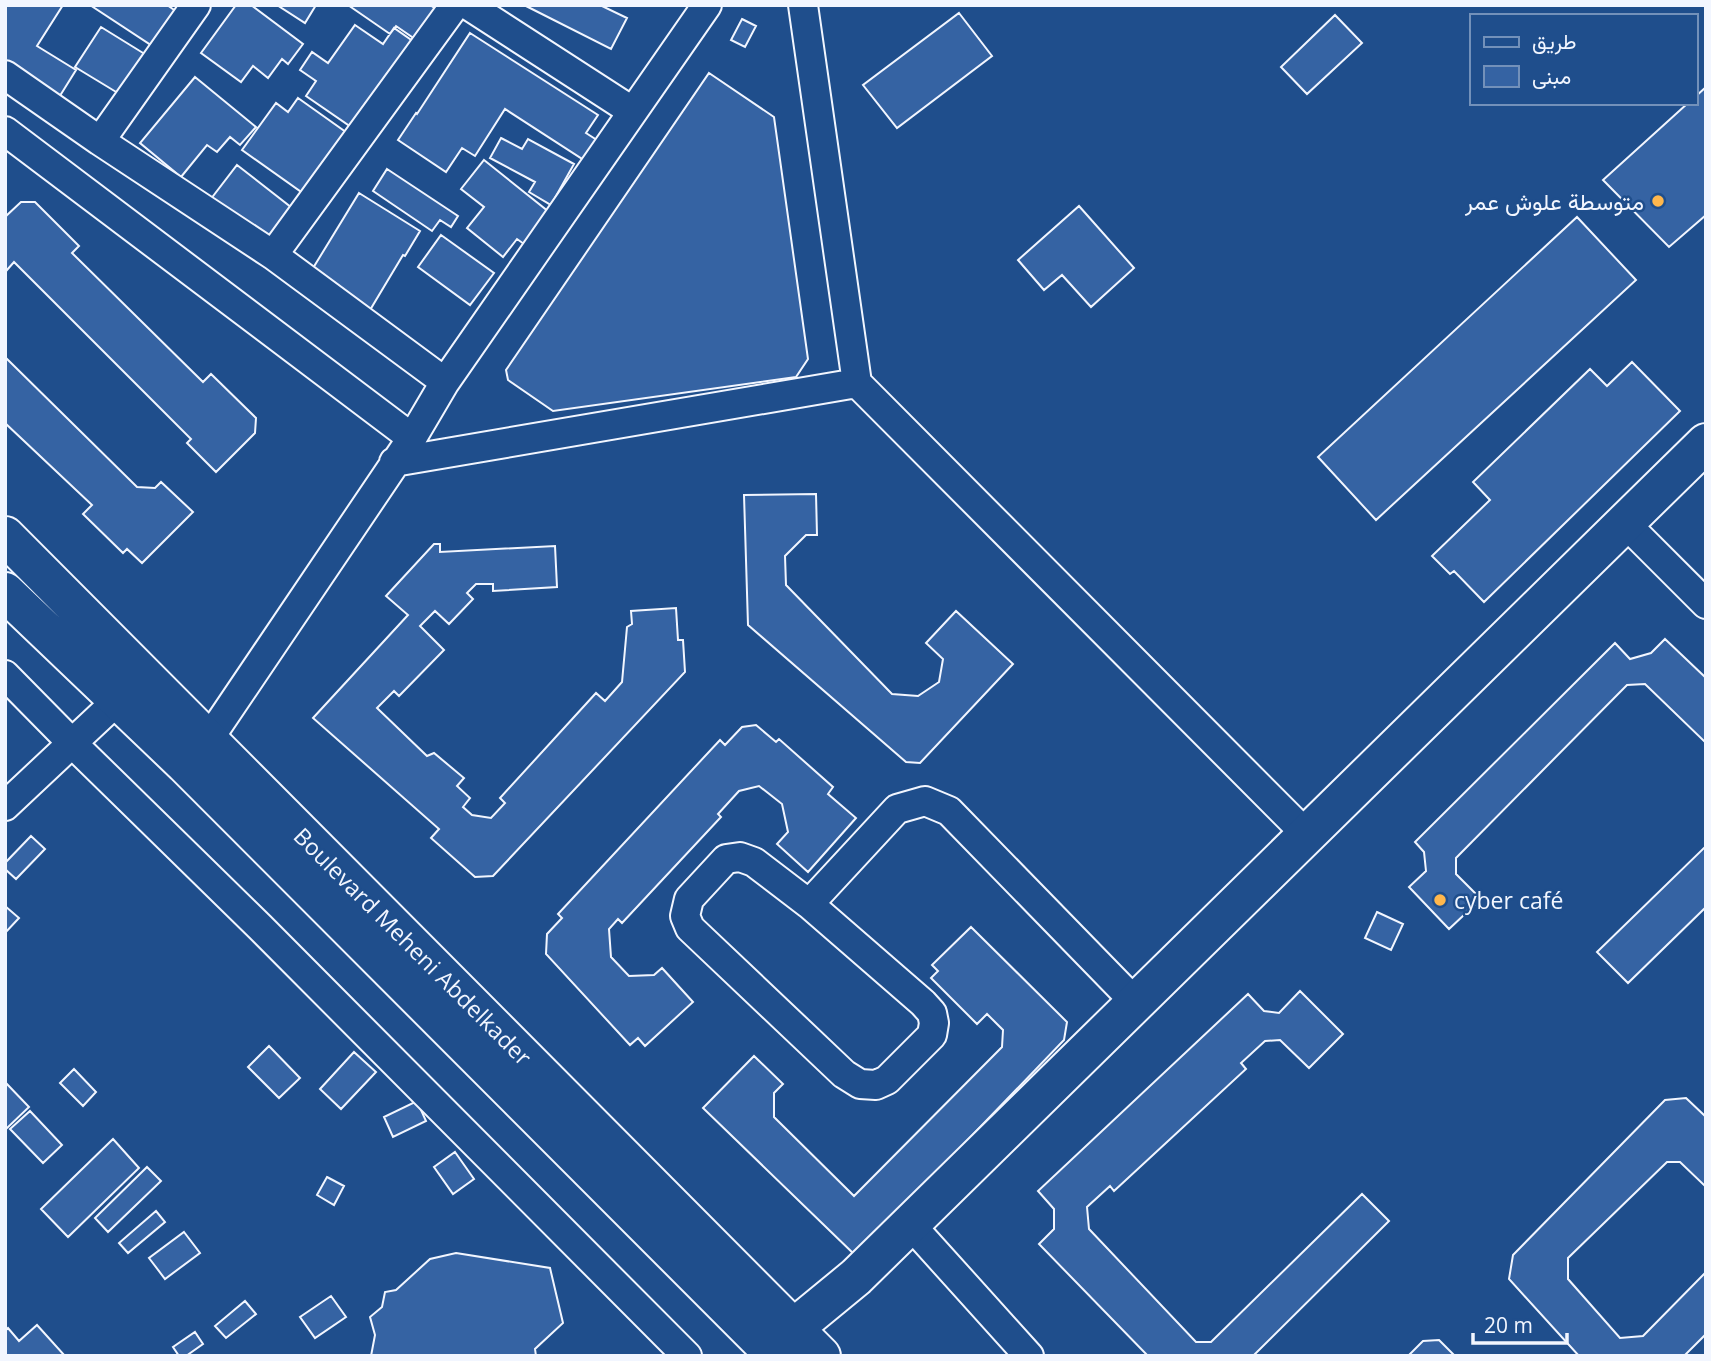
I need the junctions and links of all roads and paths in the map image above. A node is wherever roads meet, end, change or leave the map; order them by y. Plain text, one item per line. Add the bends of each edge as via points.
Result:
1 (197, 5) edge
2 (455, 5) edge
3 (468, 5) edge
4 (707, 5) edge
5 (803, 5) edge
6 (5, 75) edge
7 (632, 111) junction
8 (5, 131) edge
9 (100, 141) junction
10 (273, 254) junction
11 (445, 382) junction
12 (857, 383) junction
13 (412, 438) junction
14 (1706, 443) edge
15 (394, 462) junction
16 (1625, 523) junction
17 (5, 536) edge
18 (5, 592) edge
19 (1706, 604) edge
20 (5, 675) edge
21 (118, 700) junction
22 (72, 743) junction
23 (197, 752) junction
24 (5, 806) edge
25 (1307, 835) junction
26 (808, 904) junction
27 (1136, 1003) junction
28 (910, 1224) junction
29 (793, 1350) edge
30 (687, 1356) edge
31 (1029, 1356) edge

1 - 9 street
2 - 10 street
3 - 7 street
4 - 7 street
5 - 12 street
6 - 9 street
7 - 11 street
8 - 13 street
9 - 10 street
10 - 11 street
11 - 13 street
12 - 15 street
12 - 25 street
13 - 15 street
14 - 16 main road
15 - 23 street
16 - 19 street
16 - 25 main road
17 - 23 main road, Boulevard Meheni Abdelkader
18 - 21 main road
20 - 22 street
21 - 22 street
21 - 23 main road
22 - 24 street
22 - 30 street
23 - 29 main road, Boulevard Meheni Abdelkader
25 - 27 main road
26 - 26 street via 932,1013 932,1035 887,1080 876,1085 860,1084 844,1074 690,928 685,916 690,900 726,859 740,857 754,862
26 - 27 street via 897,809 925,801 949,811
27 - 28 main road
28 - 29 main road via 846,1286
28 - 31 street

